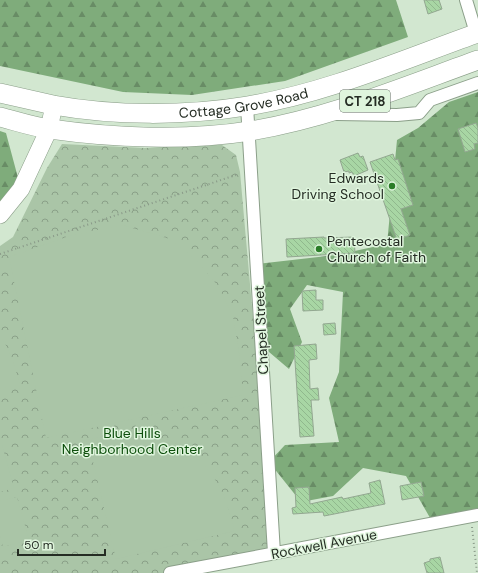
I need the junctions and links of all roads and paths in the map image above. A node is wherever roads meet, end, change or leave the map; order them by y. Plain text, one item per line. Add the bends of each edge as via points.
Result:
1 (470, 1) edge
2 (477, 33) edge
3 (478, 60) edge
4 (478, 83) edge
5 (0, 92) edge
6 (54, 105) junction
7 (247, 106) junction
8 (322, 114) junction
9 (0, 117) edge
10 (49, 129) junction
11 (249, 131) junction
12 (252, 170) junction
13 (0, 215) edge
14 (0, 254) edge
15 (474, 515) edge
16 (274, 553) junction
17 (170, 573) edge
18 (477, 573) edge

1 - 2 street
2 - 7 main road, Cottage Grove Road / CT 218 via 353,79
3 - 8 main road, Cottage Grove Road / CT 218
4 - 8 street, Cottage Grove Road via 430,100 419,113
5 - 6 main road, Cottage Grove Road / CT 218
6 - 7 main road, Cottage Grove Road / CT 218 via 145,113
6 - 10 street
7 - 11 street, Chapel Street
8 - 11 main road, Cottage Grove Road / CT 218
9 - 10 main road, Cottage Grove Road / CT 218
10 - 11 main road, Cottage Grove Road / CT 218 via 131,136 186,136
10 - 13 street via 20,189
11 - 12 street, Chapel Street
12 - 14 path
12 - 16 street, Chapel Street
15 - 16 street, Rockwell Avenue
15 - 18 path
16 - 17 street, Rockwell Avenue

